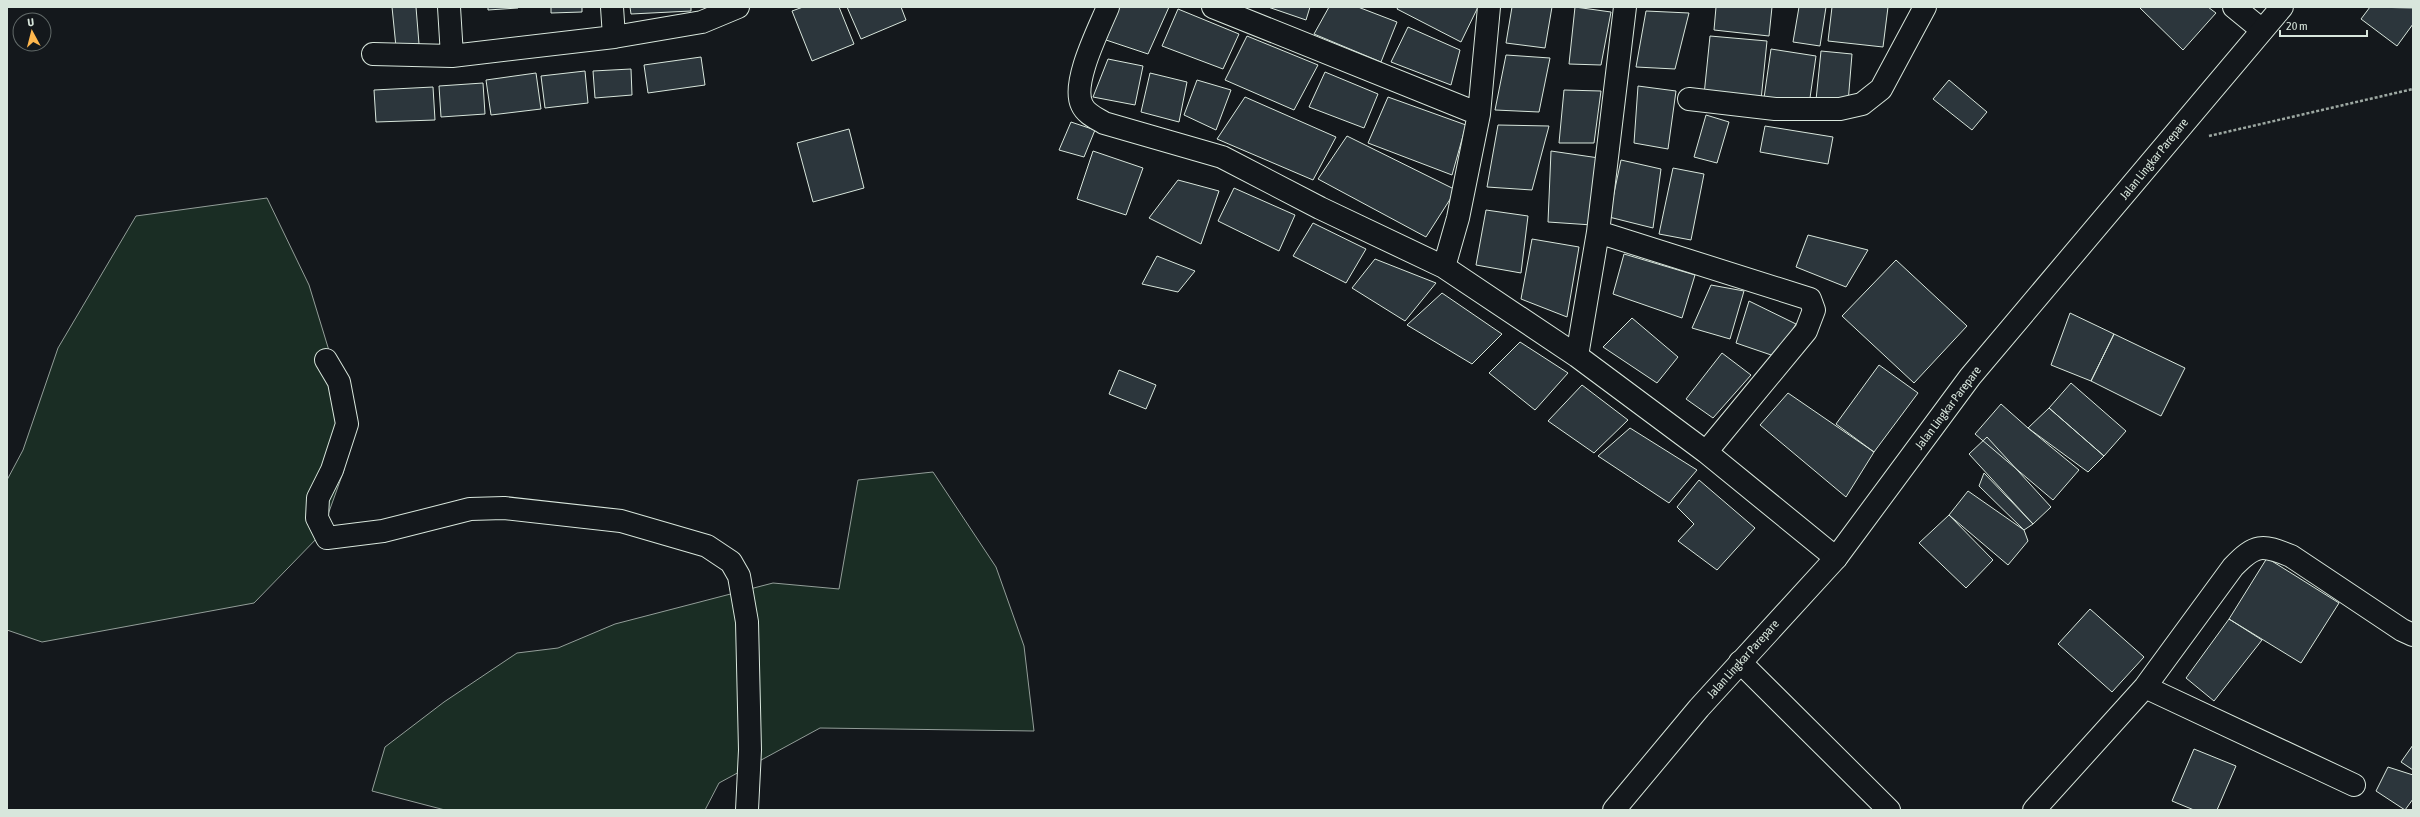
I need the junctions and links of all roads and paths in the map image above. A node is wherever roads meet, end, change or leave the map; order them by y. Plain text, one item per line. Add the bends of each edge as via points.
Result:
1 (449, 7) edge
2 (612, 7) edge
3 (738, 7) edge
4 (1108, 7) edge
5 (1214, 7) edge
6 (1489, 7) edge
7 (1625, 7) edge
8 (1925, 7) edge
9 (2234, 7) edge
10 (2282, 7) edge
11 (2262, 30) junction
12 (614, 37) junction
13 (373, 54) dead end
14 (452, 56) junction
15 (2413, 89) edge
16 (1689, 99) dead end
17 (1479, 114) junction
18 (2163, 146) junction
19 (1598, 232) junction
20 (1444, 267) junction
21 (1577, 356) junction
22 (326, 360) dead end
23 (1706, 452) junction
24 (1836, 558) junction
25 (2413, 635) edge
26 (1740, 662) junction
27 (2144, 686) junction
28 (2354, 785) dead end
29 (747, 810) edge
30 (1614, 810) edge
31 (1889, 810) edge
32 (2034, 810) edge

1 - 14 main road
2 - 12 main road
3 - 12 main road via 702,22
4 - 20 main road via 1080,84 1082,105 1087,112 1104,123 1222,157 1320,208
5 - 17 main road
6 - 17 main road
7 - 19 main road
8 - 16 main road via 1881,89 1862,104 1840,109 1775,109
9 - 11 main road
10 - 11 main road, Jalan Lingkar Parepare
11 - 18 main road, Jalan Lingkar Parepare
12 - 14 main road
13 - 14 main road
15 - 18 path
17 - 20 main road via 1458,218
18 - 24 main road, Jalan Lingkar Parepare via 2130,190 1970,377
19 - 21 main road
19 - 23 main road via 1810,299 1814,310 1806,331
20 - 21 main road
21 - 23 main road
22 - 29 main road via 339,382 347,424 332,470 318,498 317,518 327,538 383,531 470,509 504,508 621,521 707,546 731,562 739,576 747,622 750,750
23 - 24 main road
24 - 26 main road, Jalan Lingkar Parepare
25 - 27 main road via 2291,556 2273,549 2257,547 2247,552 2233,567
26 - 30 main road, Jalan Lingkar Parepare
26 - 31 main road
27 - 28 main road
27 - 32 main road

